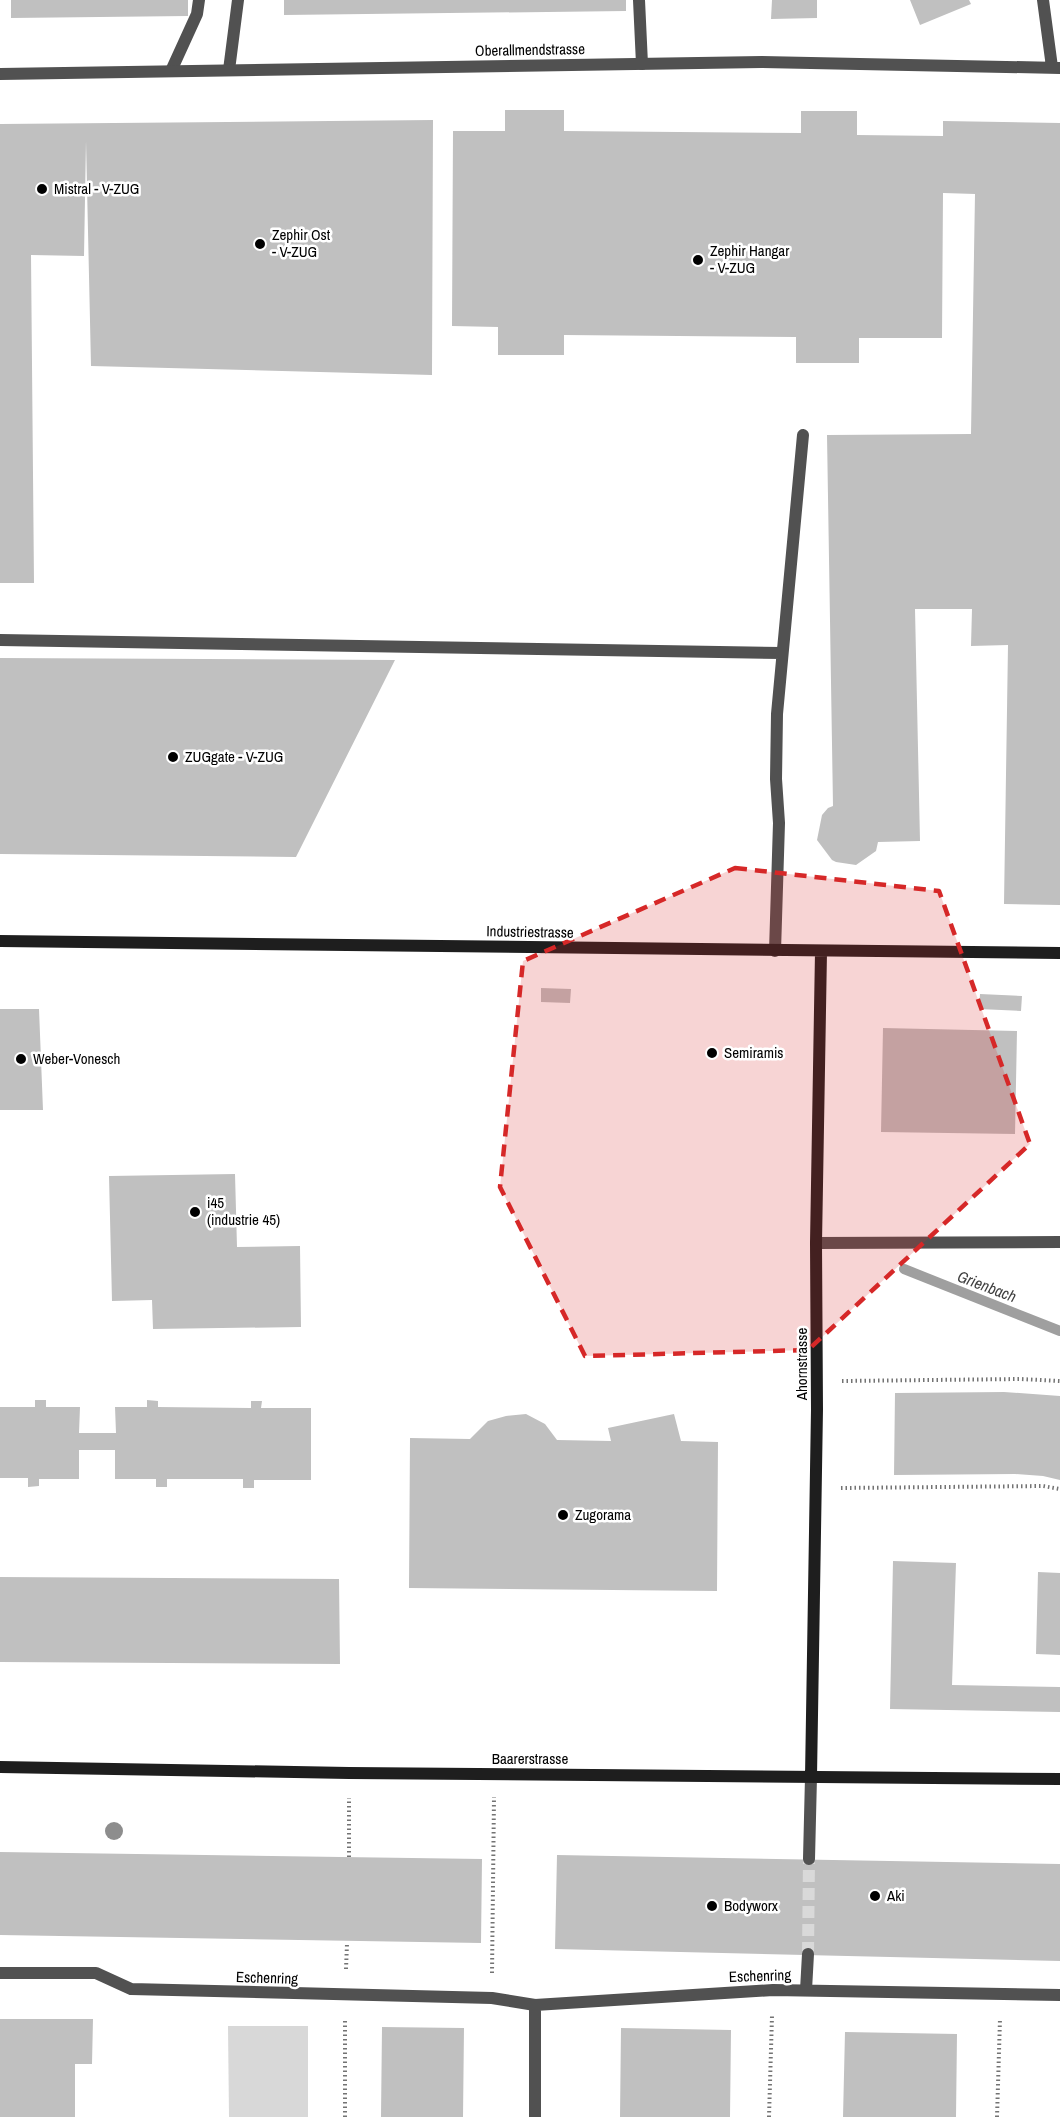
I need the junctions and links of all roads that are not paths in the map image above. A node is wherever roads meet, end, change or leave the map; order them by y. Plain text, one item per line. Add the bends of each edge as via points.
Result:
1 (199, 0) edge
2 (238, 0) edge
3 (639, 0) edge
4 (1043, 0) edge
5 (642, 64) junction
6 (1056, 68) edge
7 (229, 70) junction
8 (171, 71) junction
9 (0, 74) edge
10 (803, 435) dead end
11 (0, 640) edge
12 (782, 652) junction
13 (0, 941) edge
14 (775, 951) junction
15 (821, 952) junction
16 (1060, 953) edge
17 (1060, 1233) edge
18 (1060, 1242) edge
19 (816, 1243) junction
20 (0, 1767) edge
21 (811, 1777) junction
22 (1060, 1779) edge
23 (809, 1859) tunnel mouth
24 (808, 1954) tunnel mouth
25 (0, 1973) edge
26 (806, 1990) junction
27 (1060, 1995) edge
28 (536, 2005) junction
29 (535, 2117) edge

1 - 8 street via 197,14
2 - 7 street
3 - 5 street
4 - 6 street
5 - 6 street, Oberallmendstrasse via 762,62
5 - 7 street, Oberallmendstrasse
7 - 8 street, Oberallmendstrasse
8 - 9 street, Oberallmendstrasse
10 - 12 street
11 - 12 street
12 - 14 street via 777,714
13 - 14 street, Industriestrasse
14 - 15 street, Industriestrasse
15 - 16 street, Industriestrasse
15 - 19 street, Ahornstrasse
17 - 18 street
18 - 19 street
19 - 21 street, Ahornstrasse
20 - 21 street, Baarerstrasse
21 - 22 street, Baarerstrasse
21 - 23 street
24 - 26 street, Eschenring
25 - 28 street, Eschenring via 96,1974 131,1989 492,1998
26 - 27 street, Eschenring
26 - 28 street, Eschenring
28 - 29 street

